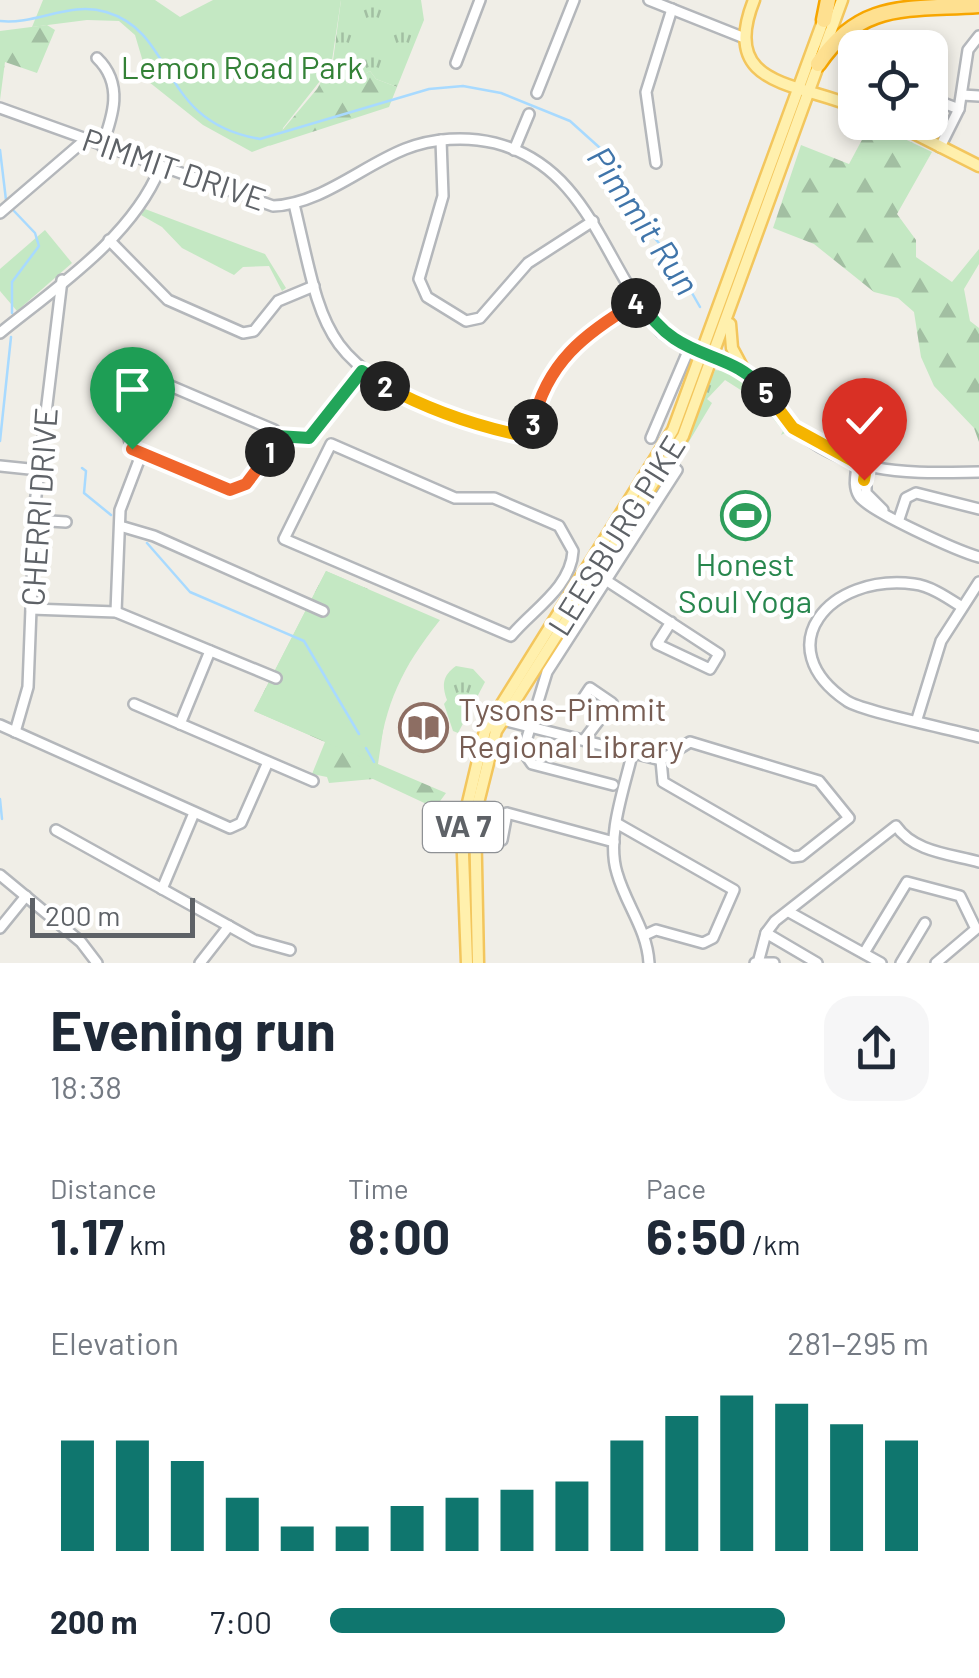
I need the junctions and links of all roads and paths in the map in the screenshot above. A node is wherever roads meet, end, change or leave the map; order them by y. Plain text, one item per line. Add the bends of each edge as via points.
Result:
1 (480, 0) edge
2 (574, 0) edge
3 (649, 0) edge
4 (754, 0) edge
5 (830, 0) edge
6 (842, 0) edge
7 (936, 0) edge
8 (979, 5) edge
9 (672, 9) junction
10 (903, 10) junction
11 (824, 20) joint
12 (742, 37) junction
13 (976, 37) edge
14 (97, 58) dead end
15 (456, 64) dead end
16 (818, 64) junction
17 (803, 89) junction
18 (537, 93) dead end
19 (962, 96) junction
20 (979, 96) edge
21 (838, 101) edge
22 (948, 105) edge
23 (0, 108) edge
24 (958, 109) junction
25 (529, 114) dead end
26 (85, 140) junction
27 (441, 140) junction
28 (927, 140) edge
29 (102, 146) junction
30 (940, 147) junction
31 (514, 150) junction
32 (656, 163) dead end
33 (979, 166) edge
34 (160, 168) junction
35 (294, 204) junction
36 (0, 213) edge
37 (593, 220) junction
38 (108, 240) junction
39 (62, 280) junction
40 (314, 286) junction
41 (640, 301) junction
42 (732, 310) junction
43 (0, 333) edge
44 (250, 333) junction
45 (255, 344) dead end
46 (689, 349) junction
47 (708, 356) junction
48 (362, 371) junction
49 (746, 374) junction
50 (277, 436) junction
51 (651, 438) dead end
52 (140, 455) junction
53 (668, 464) junction
54 (0, 466) edge
55 (862, 466) junction
56 (39, 470) junction
57 (979, 472) edge
58 (979, 509) edge
59 (899, 519) junction
60 (34, 520) junction
61 (66, 522) dead end
62 (120, 526) junction
63 (979, 557) edge
64 (604, 580) junction
65 (979, 582) edge
66 (554, 590) junction
67 (566, 598) junction
68 (962, 607) junction
69 (31, 609) junction
70 (323, 611) dead end
71 (116, 612) junction
72 (670, 622) junction
73 (210, 651) junction
74 (276, 678) dead end
75 (134, 704) dead end
76 (601, 716) dead end
77 (497, 719) junction
78 (917, 719) junction
79 (180, 724) junction
80 (0, 725) edge
81 (530, 726) junction
82 (14, 732) junction
83 (979, 737) edge
84 (584, 740) junction
85 (632, 754) junction
86 (661, 760) junction
87 (268, 762) junction
88 (312, 781) dead end
89 (613, 785) dead end
90 (194, 814) junction
91 (618, 824) junction
92 (56, 830) dead end
93 (502, 840) dead end
94 (614, 842) junction
95 (979, 862) edge
96 (0, 875) edge
97 (162, 889) junction
98 (26, 896) junction
99 (789, 912) junction
100 (924, 922) dead end
101 (229, 926) junction
102 (0, 928) edge
103 (766, 933) junction
104 (645, 935) junction
105 (290, 950) dead end
106 (864, 953) junction
107 (97, 963) edge
108 (200, 963) edge
109 (467, 963) edge
110 (478, 963) edge
111 (650, 963) edge
112 (755, 963) edge
113 (774, 963) edge
114 (816, 963) edge
115 (881, 963) edge
116 (901, 963) edge
117 (936, 963) edge

1 - 15 street
2 - 18 street
3 - 9 street
4 - 12 main road
5 - 11 highway
6 - 16 main road, LEESBURG PIKE / VA 7
7 - 10 highway
8 - 10 highway
9 - 12 street
9 - 32 street via 646,92
10 - 16 highway via 848,26
11 - 17 main road, LEESBURG PIKE / VA 7
12 - 17 main road via 758,70
13 - 19 street
14 - 29 street via 116,100
16 - 17 main road, LEESBURG PIKE / VA 7
17 - 21 main road
17 - 42 main road, LEESBURG PIKE / VA 7
17 - 47 main road, LEESBURG PIKE / VA 7
19 - 20 street
19 - 24 street
22 - 24 street
23 - 26 street, PIMMIT DRIVE
24 - 30 street
25 - 31 street
26 - 29 street, PIMMIT DRIVE
26 - 36 street
27 - 31 street, PIMMIT DRIVE via 486,141
27 - 35 street, PIMMIT DRIVE via 394,154
27 - 37 street via 443,196 418,279 432,302 466,321 481,322 528,262
28 - 30 main road
29 - 34 street, PIMMIT DRIVE
30 - 33 main road
31 - 37 street, PIMMIT DRIVE via 557,176
34 - 35 street, PIMMIT DRIVE via 252,202
34 - 38 street via 142,205
35 - 40 street
37 - 41 street, PIMMIT DRIVE
38 - 39 street
38 - 44 street via 168,300
39 - 43 street
39 - 56 street, CHERRI DRIVE
40 - 44 street via 278,302
40 - 48 street via 331,334
41 - 46 street, PIMMIT DRIVE via 662,332
41 - 48 street via 567,352 543,390 531,432 518,435 460,419
42 - 47 main road, LEESBURG PIKE / VA 7
42 - 49 main road via 730,340
44 - 45 street
46 - 47 street, PIMMIT DRIVE
46 - 51 street
47 - 49 street, PIMMIT DRIVE
47 - 53 main road, LEESBURG PIKE / VA 7
47 - 67 main road, LEESBURG PIKE / VA 7 via 658,457
48 - 50 street via 309,438
49 - 55 street, PIMMIT DRIVE via 793,428
50 - 52 street via 236,490
50 - 52 street via 142,376 134,384 128,435
52 - 62 street
53 - 64 street via 676,470
53 - 77 main road, LEESBURG PIKE / VA 7
54 - 56 street
55 - 57 street, PIMMIT DRIVE
55 - 59 street via 858,494
56 - 60 street, CHERRI DRIVE
58 - 59 street via 916,493 906,498
59 - 63 street via 946,547
60 - 61 street
60 - 69 street, CHERRI DRIVE
62 - 70 street
62 - 71 street
64 - 72 street
64 - 81 street via 547,672
65 - 68 street
66 - 66 street via 573,559 559,526 494,498 455,498 330,444 284,539 511,636
66 - 67 street
67 - 77 main road, LEESBURG PIKE / VA 7
68 - 78 street via 941,642
68 - 78 street via 918,584 867,583 830,602 818,619 812,654 831,689 851,704
69 - 71 street
69 - 82 street, CHERRI DRIVE via 28,687
71 - 73 street
72 - 72 street via 657,644 710,670 719,654
73 - 74 street
73 - 79 street
75 - 79 street
76 - 84 street
77 - 81 street
77 - 109 main road, LEESBURG PIKE / VA 7 via 476,758 462,828
77 - 110 main road, LEESBURG PIKE / VA 7 via 475,815
78 - 83 street
79 - 87 street
80 - 82 street
81 - 84 street
81 - 89 street via 525,760
82 - 90 street
84 - 85 street
85 - 86 street
85 - 91 street
86 - 86 street via 663,782 794,856 849,818 819,781 747,756 690,742
87 - 88 street
87 - 90 street via 236,829
90 - 97 street
91 - 94 street
91 - 104 street via 734,890 713,938 703,943 656,930
92 - 97 street
93 - 94 street via 507,813
94 - 104 street via 616,871
95 - 99 street via 917,845 896,826
96 - 98 street
97 - 101 street
98 - 102 street
98 - 107 street
99 - 103 street
99 - 106 street
100 - 116 street
101 - 105 street
101 - 108 street
103 - 112 street
103 - 114 street
104 - 111 street
106 - 115 street
106 - 117 street via 906,882 960,896 976,929
112 - 113 street

